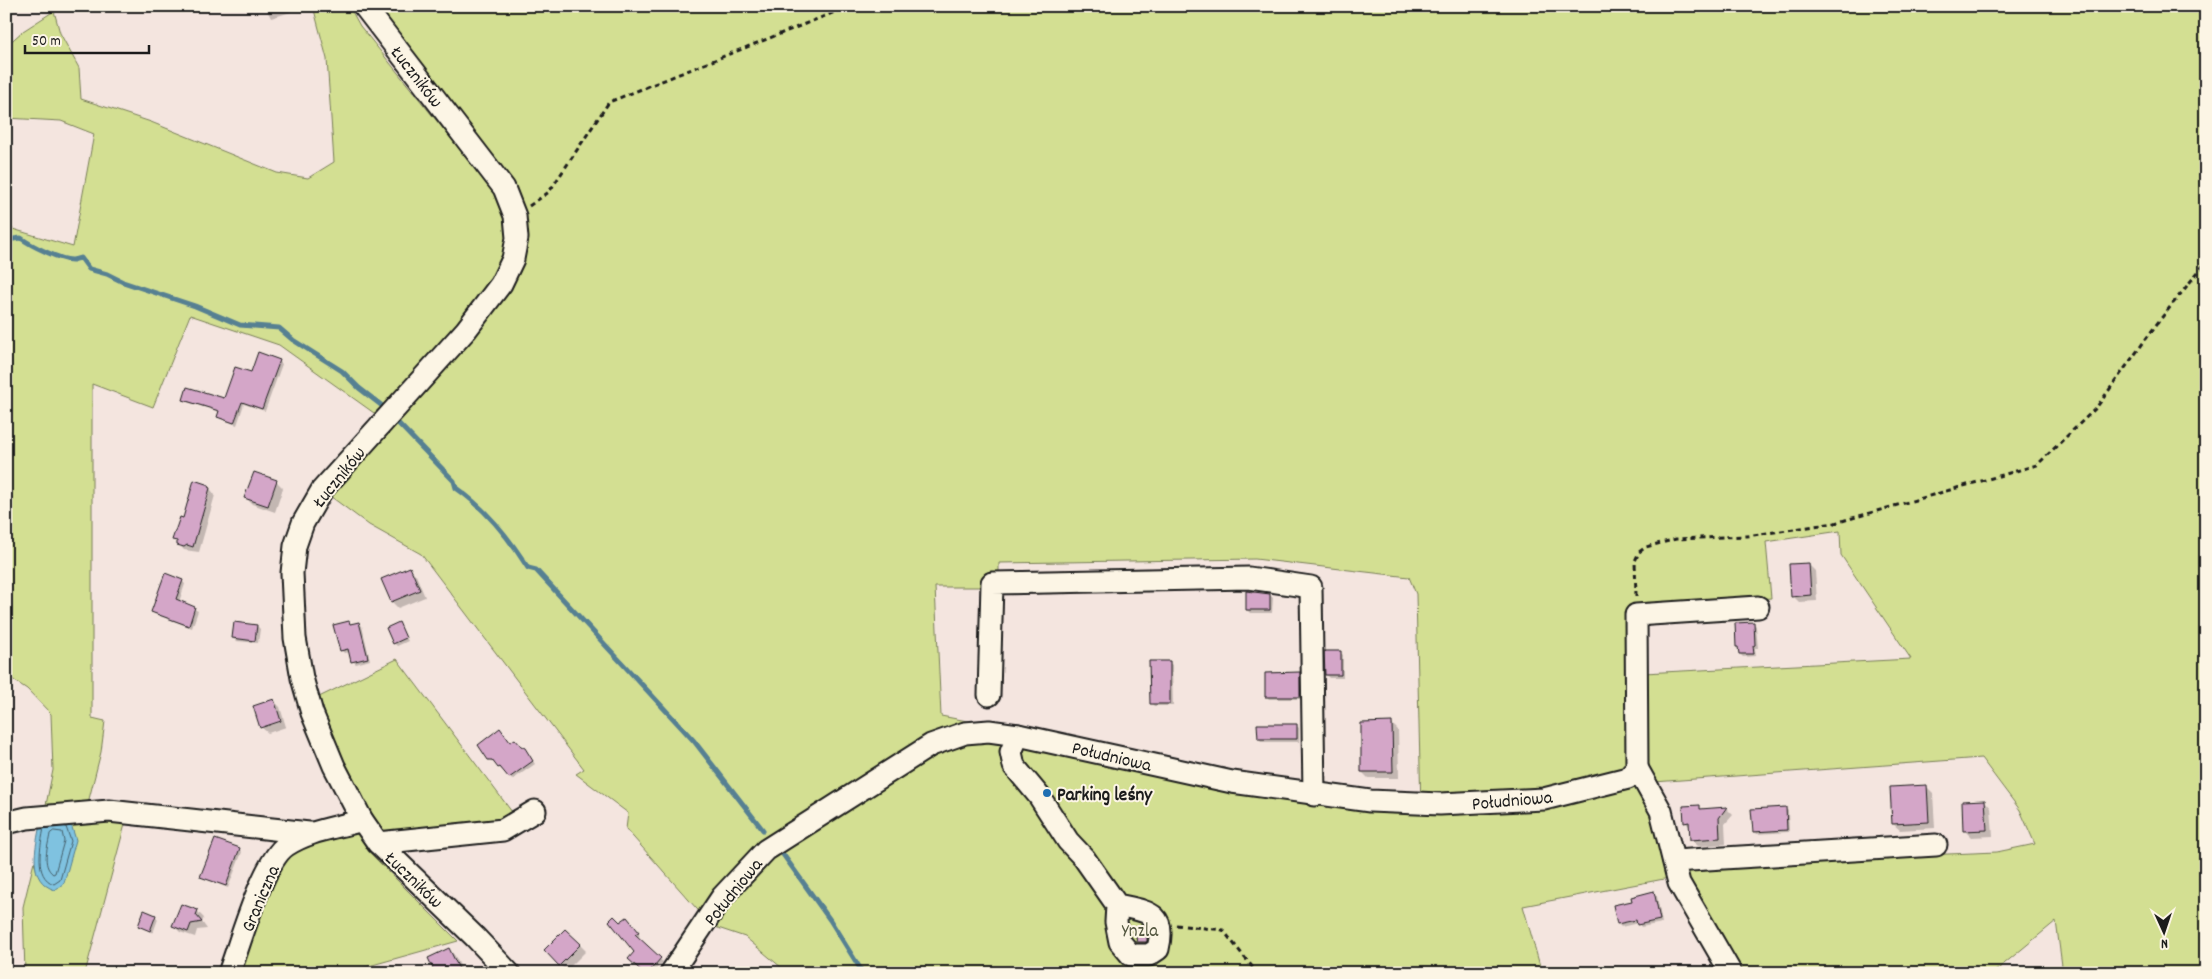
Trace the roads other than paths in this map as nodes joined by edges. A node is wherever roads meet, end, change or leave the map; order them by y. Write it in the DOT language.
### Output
graph roads {
  1 [pos="364,6"];
  2 [pos="1758,607"];
  3 [pos="989,695"];
  4 [pos="1018,735"];
  5 [pos="1637,768"];
  6 [pos="1314,795"];
  7 [pos="535,811"];
  8 [pos="362,820"];
  9 [pos="6,823"];
  10 [pos="309,833"];
  11 [pos="378,843"];
  12 [pos="1936,845"];
  13 [pos="1674,861"];
  14 [pos="1117,905"];
  15 [pos="229,973"];
  16 [pos="509,973"];
  17 [pos="671,973"];
  18 [pos="1731,973"];
  1 -- 8 [label="street, Łuczników"];
  2 -- 5 [label="street"];
  3 -- 6 [label="street"];
  4 -- 6 [label="street, Południowa"];
  4 -- 14 [label="street"];
  4 -- 17 [label="street, Południowa"];
  5 -- 6 [label="street, Południowa"];
  5 -- 13 [label="street"];
  7 -- 11 [label="street"];
  8 -- 10 [label="street, Graniczna"];
  8 -- 11 [label="street, Łuczników"];
  9 -- 10 [label="street"];
  10 -- 15 [label="street, Graniczna"];
  11 -- 16 [label="street, Łuczników"];
  12 -- 13 [label="street"];
  13 -- 18 [label="street"];
  14 -- 14 [label="street"];
}
